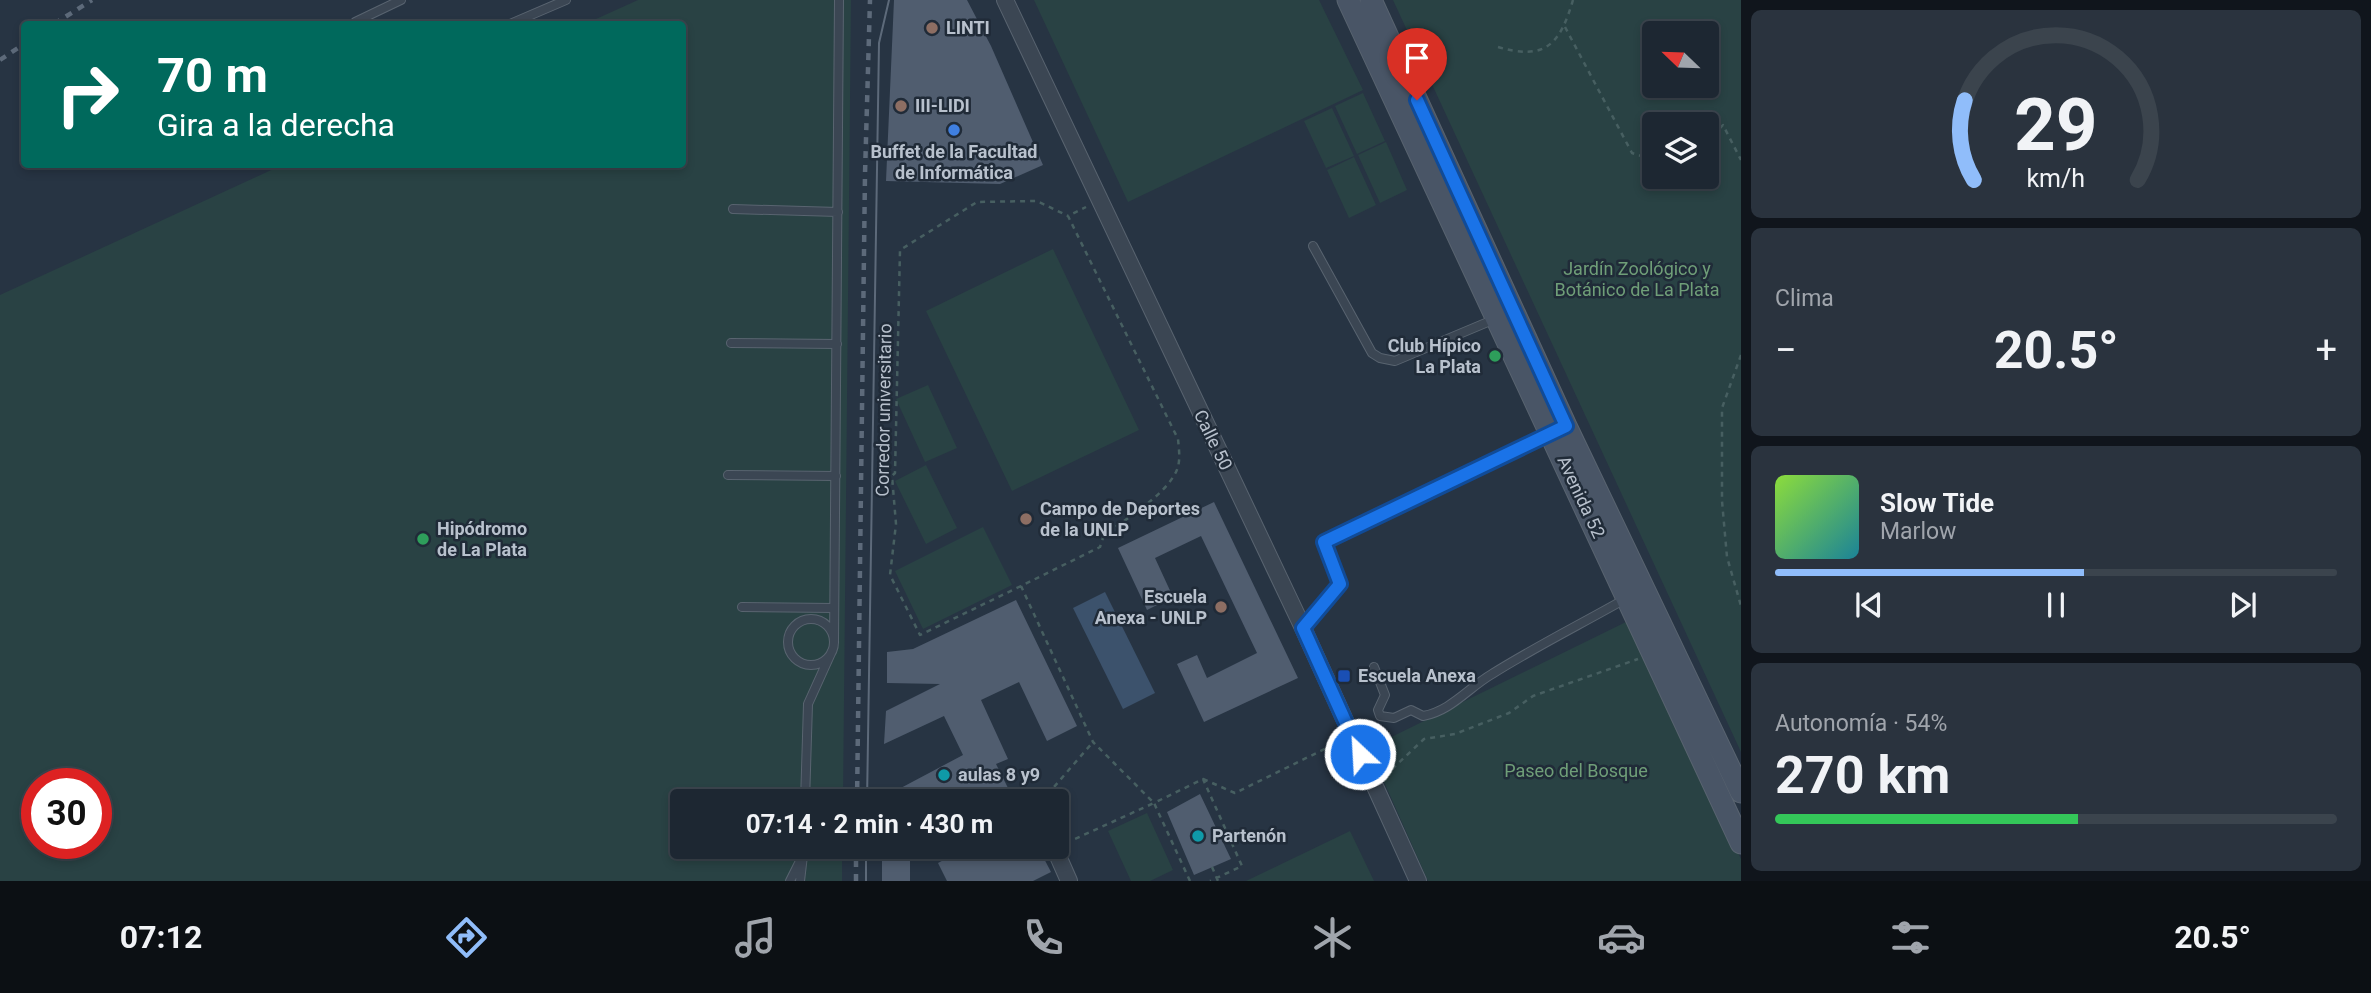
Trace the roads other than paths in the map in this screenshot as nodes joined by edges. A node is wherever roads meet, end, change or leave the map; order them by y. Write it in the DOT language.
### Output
graph roads {
  1 [pos="401,0"];
  2 [pos="566,0"];
  3 [pos="839,0"];
  4 [pos="1004,0"];
  5 [pos="1348,0"];
  6 [pos="1371,0"];
  7 [pos="357,21"];
  8 [pos="517,21"];
  9 [pos="733,209"];
  10 [pos="838,212"];
  11 [pos="1313,246"];
  12 [pos="1498,318"];
  13 [pos="731,343"];
  14 [pos="837,344"];
  15 [pos="1559,430"];
  16 [pos="728,475"];
  17 [pos="836,476"];
  18 [pos="1628,597"];
  19 [pos="742,607"];
  20 [pos="834,608"];
  21 [pos="1303,628"];
  22 [pos="833,647"];
  23 [pos="798,662"];
  24 [pos="1374,667"];
  25 [pos="819,680"];
  26 [pos="805,789"];
  27 [pos="1741,792"];
  28 [pos="1741,842"];
  29 [pos="800,859"];
  30 [pos="803,859"];
  31 [pos="1060,859"];
  32 [pos="790,881"];
  33 [pos="800,881"];
  34 [pos="1069,881"];
  35 [pos="1418,881"];
  1 -- 7 [label="lane"];
  2 -- 8 [label="lane"];
  3 -- 10 [label="lane"];
  4 -- 21 [label="street, Calle 50"];
  5 -- 12 [label="main road, Avenida 52"];
  6 -- 15 [label="main road, Avenida 52"];
  9 -- 10 [label="lane"];
  10 -- 14 [label="lane"];
  11 -- 12 [label="lane"];
  12 -- 15 [label="main road, Avenida 52"];
  13 -- 14 [label="lane"];
  14 -- 17 [label="lane"];
  15 -- 18 [label="main road, Avenida 52"];
  15 -- 21 [label="lane"];
  15 -- 27 [label="main road, Avenida 52"];
  16 -- 17 [label="lane"];
  17 -- 20 [label="lane"];
  18 -- 24 [label="lane"];
  18 -- 28 [label="main road, Avenida 52"];
  19 -- 20 [label="lane"];
  20 -- 22 [label="lane"];
  21 -- 35 [label="street, Calle 50"];
  22 -- 23 [label="lane"];
  22 -- 23 [label="lane"];
  22 -- 25 [label="lane"];
  23 -- 25 [label="lane"];
  25 -- 26 [label="lane"];
  29 -- 32 [label="lane"];
  30 -- 33 [label="lane"];
  31 -- 34 [label="street"];
}
